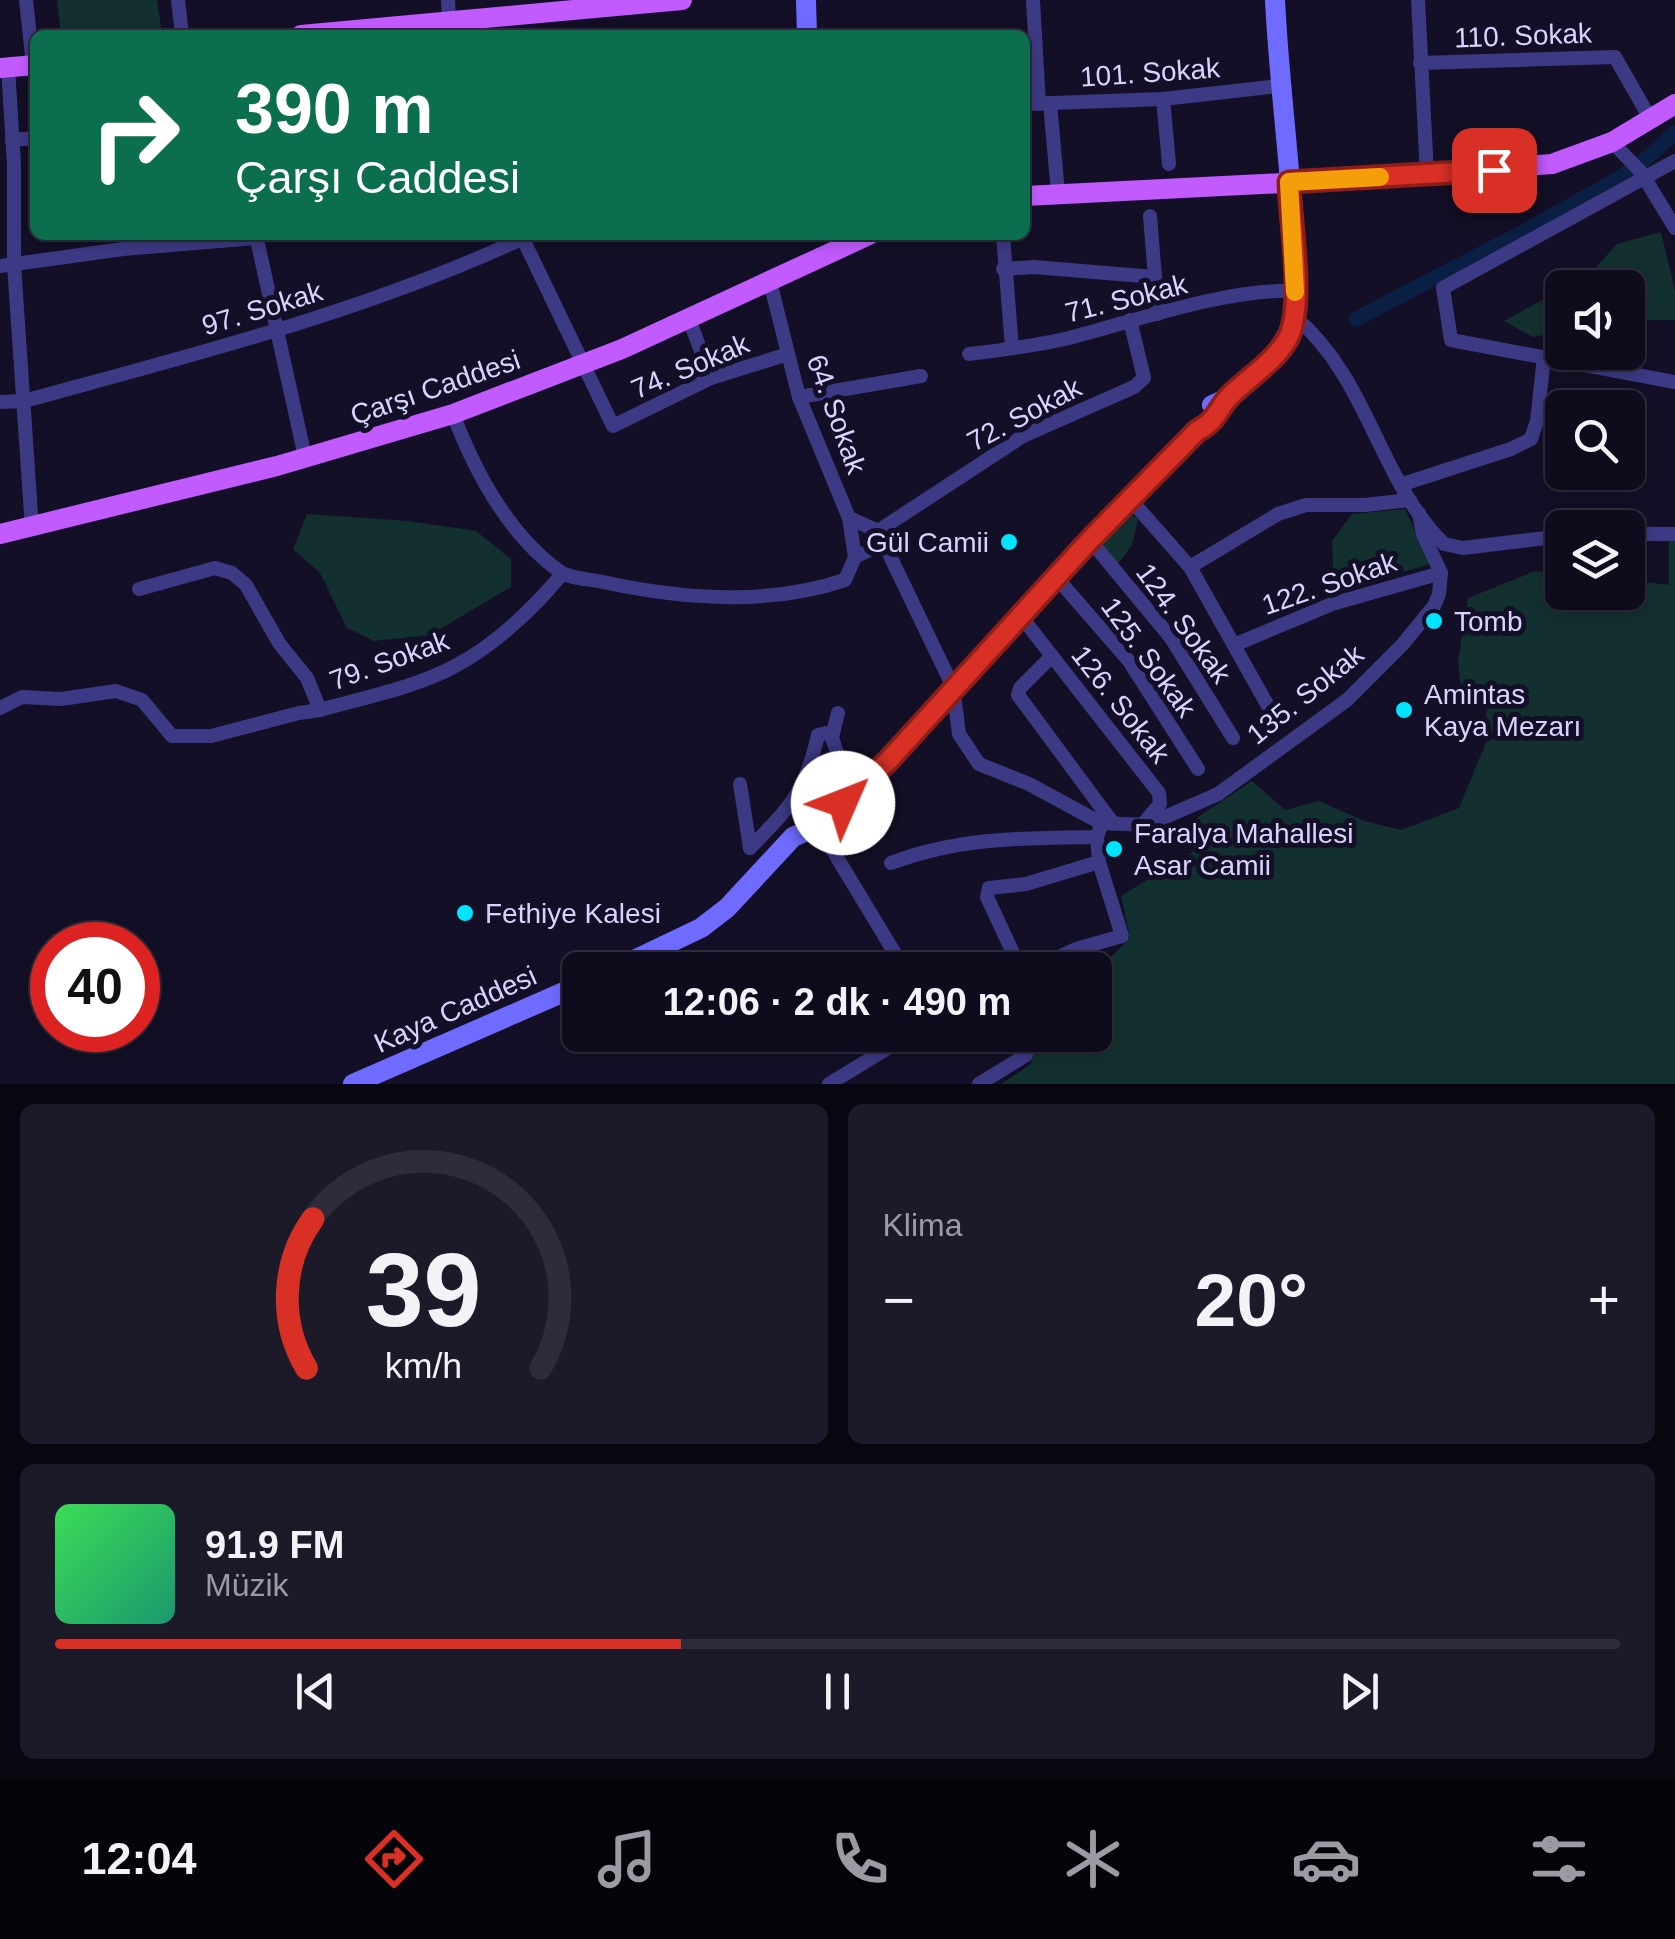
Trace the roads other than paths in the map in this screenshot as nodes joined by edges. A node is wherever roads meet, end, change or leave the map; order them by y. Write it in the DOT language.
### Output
graph roads {
  1 [pos="26,0"];
  2 [pos="178,0"];
  3 [pos="682,0"];
  4 [pos="806,0"];
  5 [pos="1032,0"];
  6 [pos="1275,0"];
  7 [pos="1418,0"];
  8 [pos="629,2"];
  9 [pos="448,10"];
  10 [pos="181,30"];
  11 [pos="330,30"];
  12 [pos="807,30"];
  13 [pos="30,32"];
  14 [pos="1420,64"];
  15 [pos="30,65"];
  16 [pos="4,68"];
  17 [pos="1279,86"];
  18 [pos="1162,98"];
  19 [pos="1038,104"];
  20 [pos="1675,104"];
  21 [pos="1651,120"];
  22 [pos="30,138"];
  23 [pos="12,140"];
  24 [pos="1612,142"];
  25 [pos="1675,161"];
  26 [pos="1170,164"];
  27 [pos="7,165"];
  28 [pos="1427,174"];
  29 [pos="1643,175"];
  30 [pos="1289,182"];
  31 [pos="1058,193"];
  32 [pos="1030,196"];
  33 [pos="1150,216"];
  34 [pos="1675,228"];
  35 [pos="165,240"];
  36 [pos="257,240"];
  37 [pos="520,240"];
  38 [pos="528,240"];
  39 [pos="1002,240"];
  40 [pos="840,241"];
  41 [pos="121,242"];
  42 [pos="7,265"];
  43 [pos="1003,269"];
  44 [pos="1154,277"];
  45 [pos="770,282"];
  46 [pos="1296,291"];
  47 [pos="1158,314"];
  48 [pos="1295,317"];
  49 [pos="689,319"];
  50 [pos="1130,320"];
  51 [pos="279,332"];
  52 [pos="1012,348"];
  53 [pos="788,354"];
  54 [pos="969,354"];
  55 [pos="1544,357"];
  56 [pos="585,364"];
  57 [pos="921,376"];
  58 [pos="711,378"];
  59 [pos="1675,382"];
  60 [pos="799,397"];
  61 [pos="24,401"];
  62 [pos="0,402"];
  63 [pos="454,414"];
  64 [pos="305,457"];
  65 [pos="1403,484"];
  66 [pos="1130,499"];
  67 [pos="1415,507"];
  68 [pos="850,518"];
  69 [pos="32,528"];
  70 [pos="0,534"];
  71 [pos="1645,534"];
  72 [pos="1675,534"];
  73 [pos="881,537"];
  74 [pos="1545,538"];
  75 [pos="1090,540"];
  76 [pos="855,557"];
  77 [pos="1190,567"];
  78 [pos="1441,573"];
  79 [pos="562,574"];
  80 [pos="1056,577"];
  81 [pos="139,590"];
  82 [pos="1020,614"];
  83 [pos="1234,644"];
  84 [pos="1052,656"];
  85 [pos="953,687"];
  86 [pos="0,708"];
  87 [pos="320,710"];
  88 [pos="838,713"];
  89 [pos="1272,714"];
  90 [pos="832,737"];
  91 [pos="1233,738"];
  92 [pos="1198,769"];
  93 [pos="740,784"];
  94 [pos="843,803"];
  95 [pos="1142,825"];
  96 [pos="818,826"];
  97 [pos="1103,827"];
  98 [pos="1100,862"];
  99 [pos="891,864"];
  100 [pos="651,952"];
  101 [pos="895,952"];
  102 [pos="1013,952"];
  103 [pos="1069,952"];
  104 [pos="562,993"];
  105 [pos="881,1052"];
  106 [pos="1026,1055"];
  107 [pos="353,1084"];
  108 [pos="830,1084"];
  109 [pos="978,1084"];
  1 -- 13 [label="street"];
  2 -- 10 [label="street"];
  3 -- 8 [label="main road"];
  4 -- 12 [label="street"];
  5 -- 19 [label="street"];
  6 -- 17 [label="street"];
  7 -- 14 [label="street"];
  8 -- 9 [label="main road"];
  9 -- 11 [label="main road"];
  14 -- 21 [label="street, 110. Sokak"];
  14 -- 28 [label="street"];
  15 -- 16 [label="main road"];
  16 -- 23 [label="street"];
  17 -- 18 [label="street, 101. Sokak"];
  17 -- 30 [label="street"];
  18 -- 19 [label="street, 101. Sokak"];
  18 -- 26 [label="street"];
  19 -- 31 [label="street"];
  20 -- 21 [label="main road"];
  21 -- 24 [label="main road"];
  22 -- 23 [label="street"];
  23 -- 27 [label="street"];
  24 -- 28 [label="main road"];
  24 -- 29 [label="street"];
  25 -- 29 [label="street"];
  27 -- 42 [label="street"];
  28 -- 30 [label="main road"];
  29 -- 34 [label="street"];
  29 -- 55 [label="street"];
  30 -- 31 [label="main road"];
  30 -- 46 [label="street"];
  31 -- 32 [label="main road"];
  33 -- 44 [label="street"];
  35 -- 41 [label="street"];
  36 -- 51 [label="street"];
  37 -- 51 [label="street, 97. Sokak"];
  38 -- 56 [label="street"];
  39 -- 43 [label="street"];
  40 -- 45 [label="main road, Çarşı Caddesi"];
  41 -- 42 [label="street"];
  42 -- 61 [label="street"];
  43 -- 44 [label="street"];
  43 -- 52 [label="street"];
  44 -- 47 [label="street"];
  45 -- 49 [label="main road, Çarşı Caddesi"];
  45 -- 53 [label="street, 64. Sokak"];
  46 -- 47 [label="street, 71. Sokak"];
  46 -- 48 [label="street"];
  47 -- 50 [label="street, 71. Sokak"];
  48 -- 65 [label="street"];
  48 -- 66 [label="street"];
  49 -- 56 [label="main road, Çarşı Caddesi"];
  49 -- 58 [label="street"];
  50 -- 52 [label="street, 71. Sokak"];
  50 -- 73 [label="street, 72. Sokak"];
  51 -- 61 [label="street, 97. Sokak"];
  51 -- 64 [label="street"];
  52 -- 54 [label="street, 71. Sokak"];
  53 -- 58 [label="street, 74. Sokak"];
  53 -- 60 [label="street, 64. Sokak"];
  55 -- 59 [label="street"];
  55 -- 65 [label="street"];
  56 -- 58 [label="street, 74. Sokak"];
  56 -- 63 [label="main road, Çarşı Caddesi"];
  57 -- 60 [label="street"];
  60 -- 68 [label="street, 64. Sokak"];
  61 -- 62 [label="street, 97. Sokak"];
  61 -- 69 [label="street"];
  63 -- 64 [label="main road, Çarşı Caddesi"];
  63 -- 79 [label="street"];
  64 -- 69 [label="main road, Çarşı Caddesi"];
  65 -- 67 [label="street"];
  66 -- 75 [label="street"];
  66 -- 77 [label="street"];
  67 -- 74 [label="street"];
  67 -- 77 [label="street"];
  67 -- 78 [label="street"];
  68 -- 73 [label="street, 64. Sokak"];
  68 -- 76 [label="street"];
  69 -- 70 [label="main road, Çarşı Caddesi"];
  71 -- 72 [label="street"];
  73 -- 76 [label="street, 72. Sokak"];
  73 -- 85 [label="street"];
  75 -- 80 [label="street"];
  75 -- 91 [label="street, 124. Sokak"];
  76 -- 79 [label="street, 72. Sokak"];
  77 -- 83 [label="street"];
  78 -- 83 [label="street, 122. Sokak"];
  78 -- 95 [label="street, 135. Sokak"];
  79 -- 87 [label="street, 79. Sokak"];
  80 -- 82 [label="street"];
  80 -- 92 [label="street, 125. Sokak"];
  81 -- 87 [label="street, 79. Sokak"];
  82 -- 84 [label="street, 126. Sokak"];
  82 -- 85 [label="street"];
  83 -- 89 [label="street"];
  84 -- 95 [label="street, 126. Sokak"];
  84 -- 97 [label="street"];
  85 -- 94 [label="street"];
  85 -- 97 [label="street"];
  86 -- 87 [label="street, 79. Sokak"];
  88 -- 90 [label="street"];
  90 -- 93 [label="street"];
  90 -- 94 [label="street"];
  94 -- 96 [label="street"];
  95 -- 97 [label="street, 135. Sokak"];
  96 -- 100 [label="street"];
  96 -- 101 [label="street"];
  97 -- 98 [label="street"];
  97 -- 99 [label="street, 135. Sokak"];
  98 -- 102 [label="street"];
  98 -- 103 [label="street"];
  104 -- 107 [label="street, Kaya Caddesi"];
  105 -- 108 [label="street"];
  106 -- 109 [label="street"];
}
